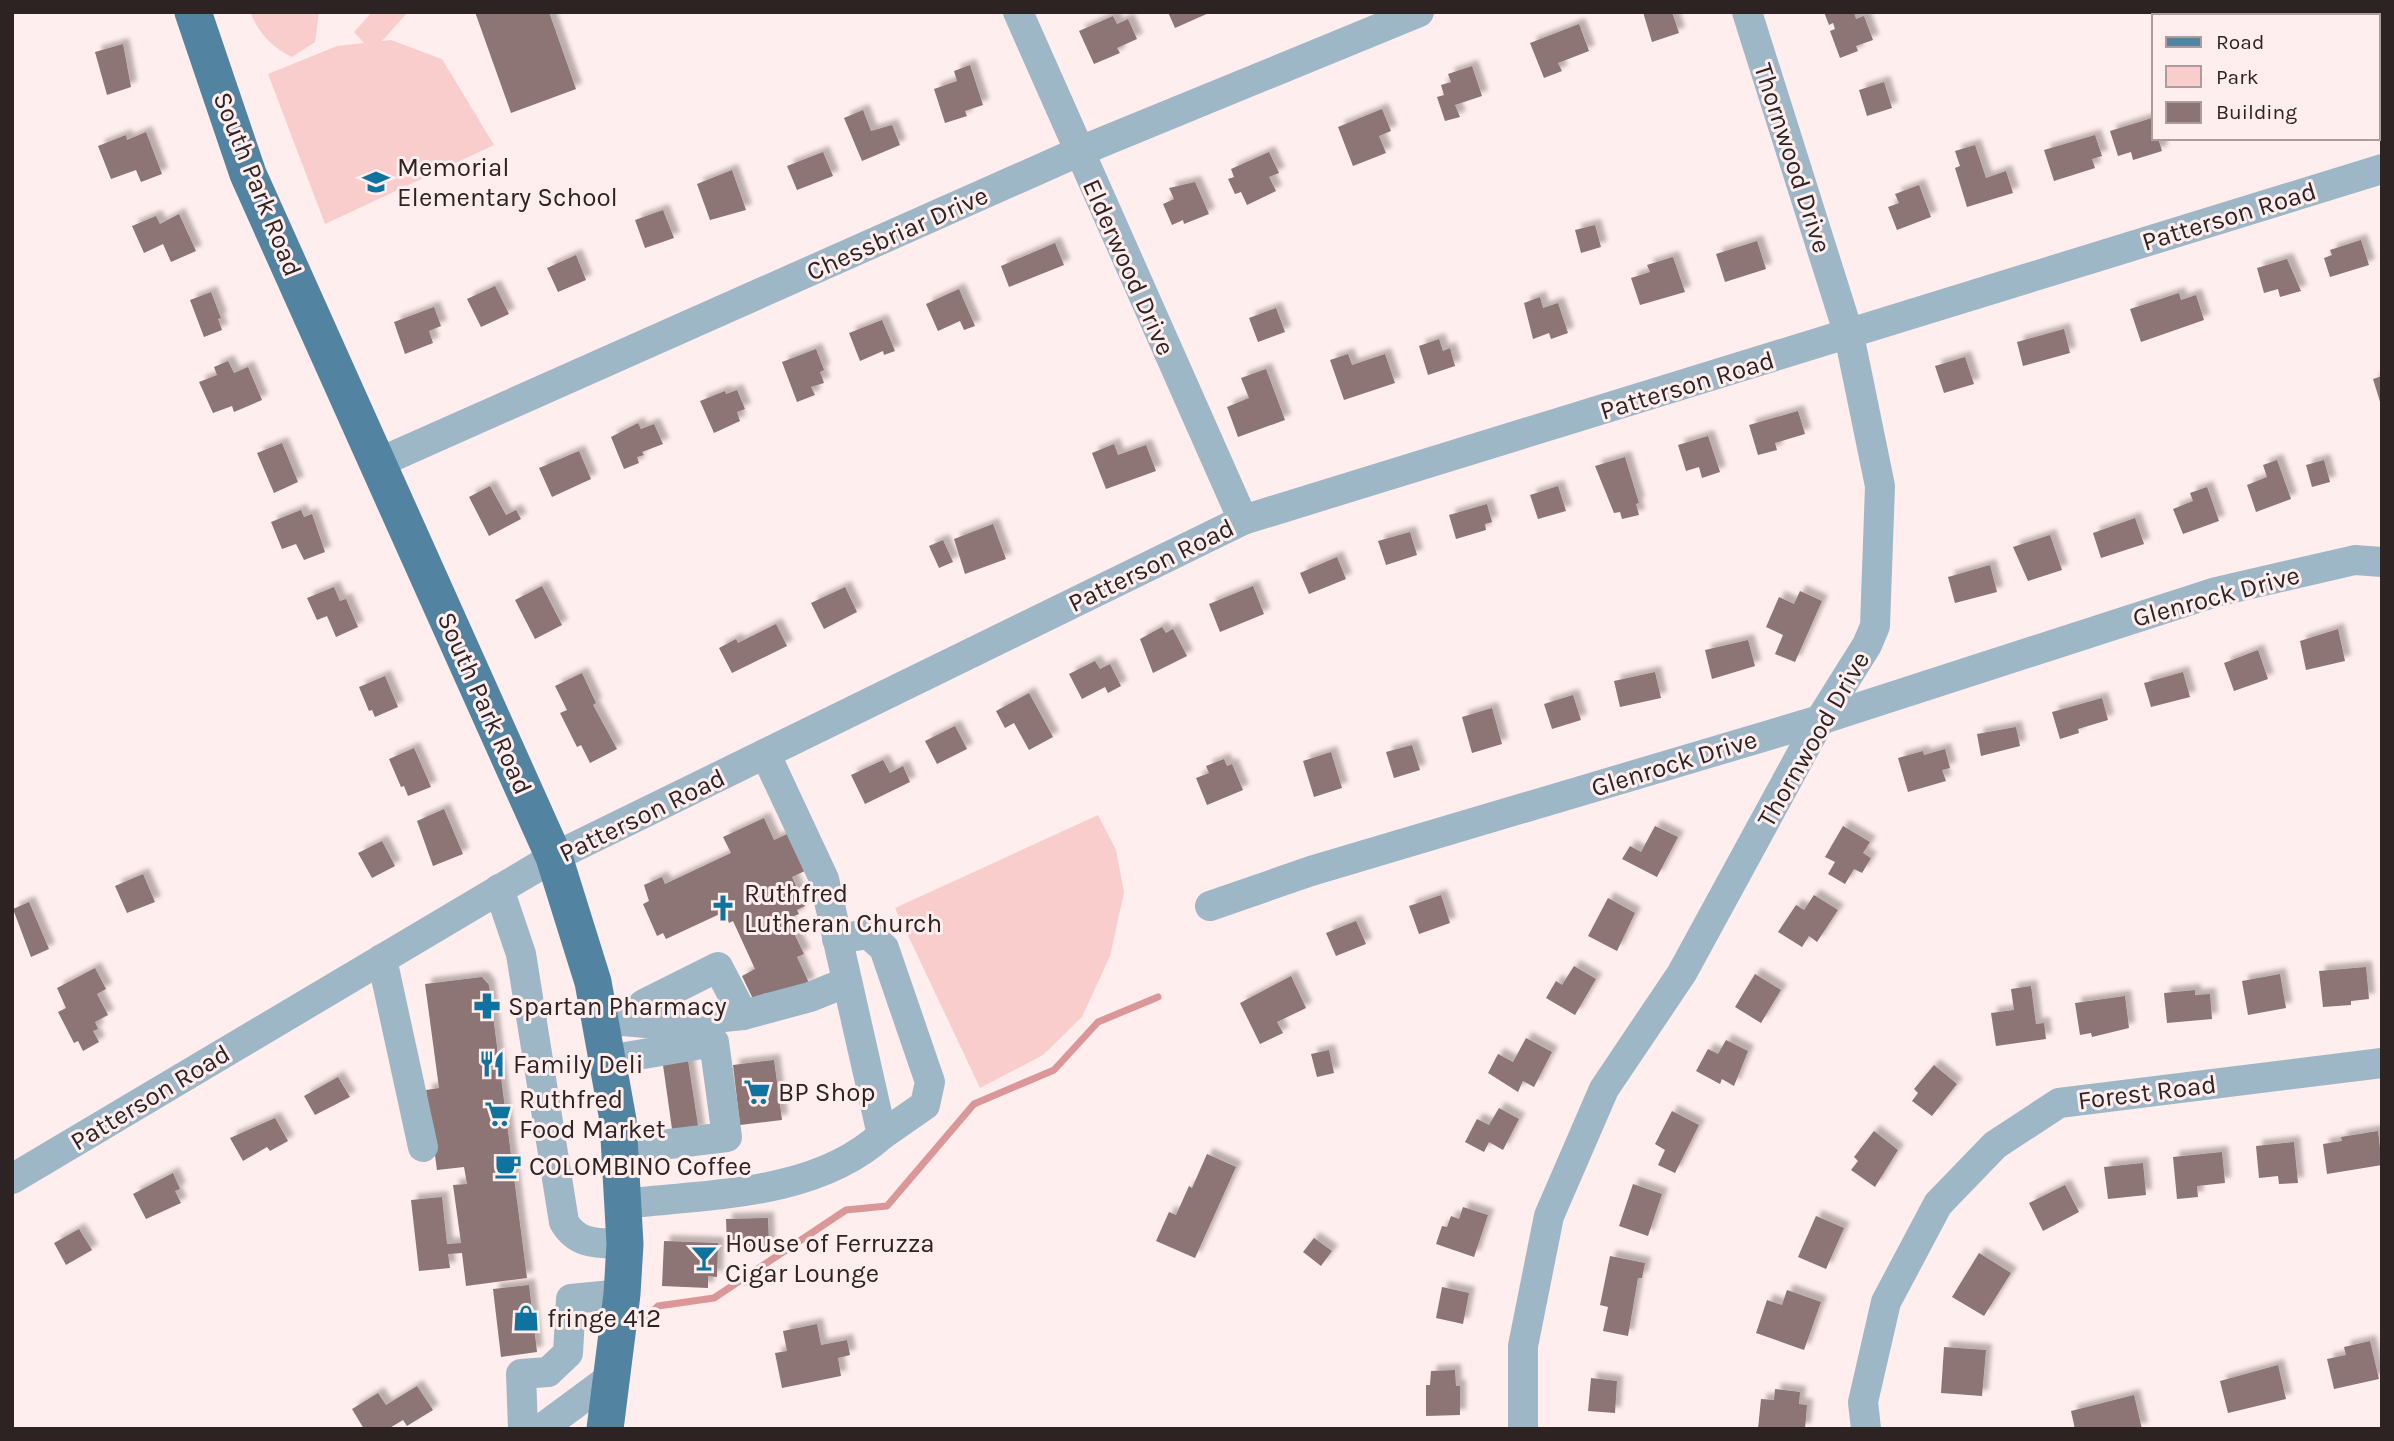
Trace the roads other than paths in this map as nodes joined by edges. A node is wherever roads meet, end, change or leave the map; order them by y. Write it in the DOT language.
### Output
graph roads {
  1 [pos="193,12"];
  2 [pos="1018,12"];
  3 [pos="1419,12"];
  4 [pos="1747,12"];
  5 [pos="1078,152"];
  6 [pos="2382,169"];
  7 [pos="1849,335"];
  8 [pos="379,463"];
  9 [pos="1243,520"];
  10 [pos="2382,562"];
  11 [pos="1819,720"];
  12 [pos="766,755"];
  13 [pos="554,857"];
  14 [pos="499,889"];
  15 [pos="1210,906"];
  16 [pos="837,939"];
  17 [pos="382,959"];
  18 [pos="847,982"];
  19 [pos="743,1015"];
  20 [pos="612,1022"];
  21 [pos="608,1060"];
  22 [pos="2382,1063"];
  23 [pos="882,1135"];
  24 [pos="424,1147"];
  25 [pos="620,1150"];
  26 [pos="16,1167"];
  27 [pos="623,1204"];
  28 [pos="625,1244"];
  29 [pos="622,1294"];
  30 [pos="610,1378"];
  31 [pos="523,1429"];
  32 [pos="541,1429"];
  33 [pos="605,1429"];
  34 [pos="1523,1429"];
  35 [pos="1866,1429"];
  1 -- 8 [label="main road, South Park Road"];
  2 -- 5 [label="street, Elderwood Drive"];
  3 -- 5 [label="street, Chessbriar Drive"];
  4 -- 7 [label="street, Thornwood Drive"];
  5 -- 8 [label="street, Chessbriar Drive"];
  5 -- 9 [label="street, Elderwood Drive"];
  6 -- 7 [label="street, Patterson Road"];
  7 -- 9 [label="street, Patterson Road"];
  7 -- 11 [label="street, Thornwood Drive"];
  8 -- 13 [label="main road, South Park Road"];
  9 -- 12 [label="street, Patterson Road"];
  10 -- 11 [label="street, Glenrock Drive"];
  11 -- 15 [label="street, Glenrock Drive"];
  11 -- 34 [label="street, Thornwood Drive"];
  12 -- 13 [label="street, Patterson Road"];
  12 -- 16 [label="street"];
  13 -- 14 [label="street, Patterson Road"];
  13 -- 20 [label="main road, South Park Road"];
  14 -- 17 [label="street, Patterson Road"];
  14 -- 28 [label="street"];
  16 -- 18 [label="street"];
  16 -- 23 [label="street"];
  17 -- 24 [label="street"];
  17 -- 26 [label="street, Patterson Road"];
  18 -- 19 [label="street"];
  18 -- 23 [label="street"];
  19 -- 20 [label="street"];
  19 -- 20 [label="street"];
  20 -- 21 [label="main road, South Park Road"];
  21 -- 25 [label="main road, South Park Road"];
  21 -- 25 [label="street"];
  22 -- 35 [label="street, Forest Road"];
  23 -- 27 [label="street"];
  25 -- 27 [label="main road, South Park Road"];
  27 -- 28 [label="main road, South Park Road"];
  28 -- 29 [label="main road, South Park Road"];
  29 -- 30 [label="main road, South Park Road"];
  29 -- 31 [label="street"];
  30 -- 32 [label="street"];
  30 -- 33 [label="main road, South Park Road"];
}
